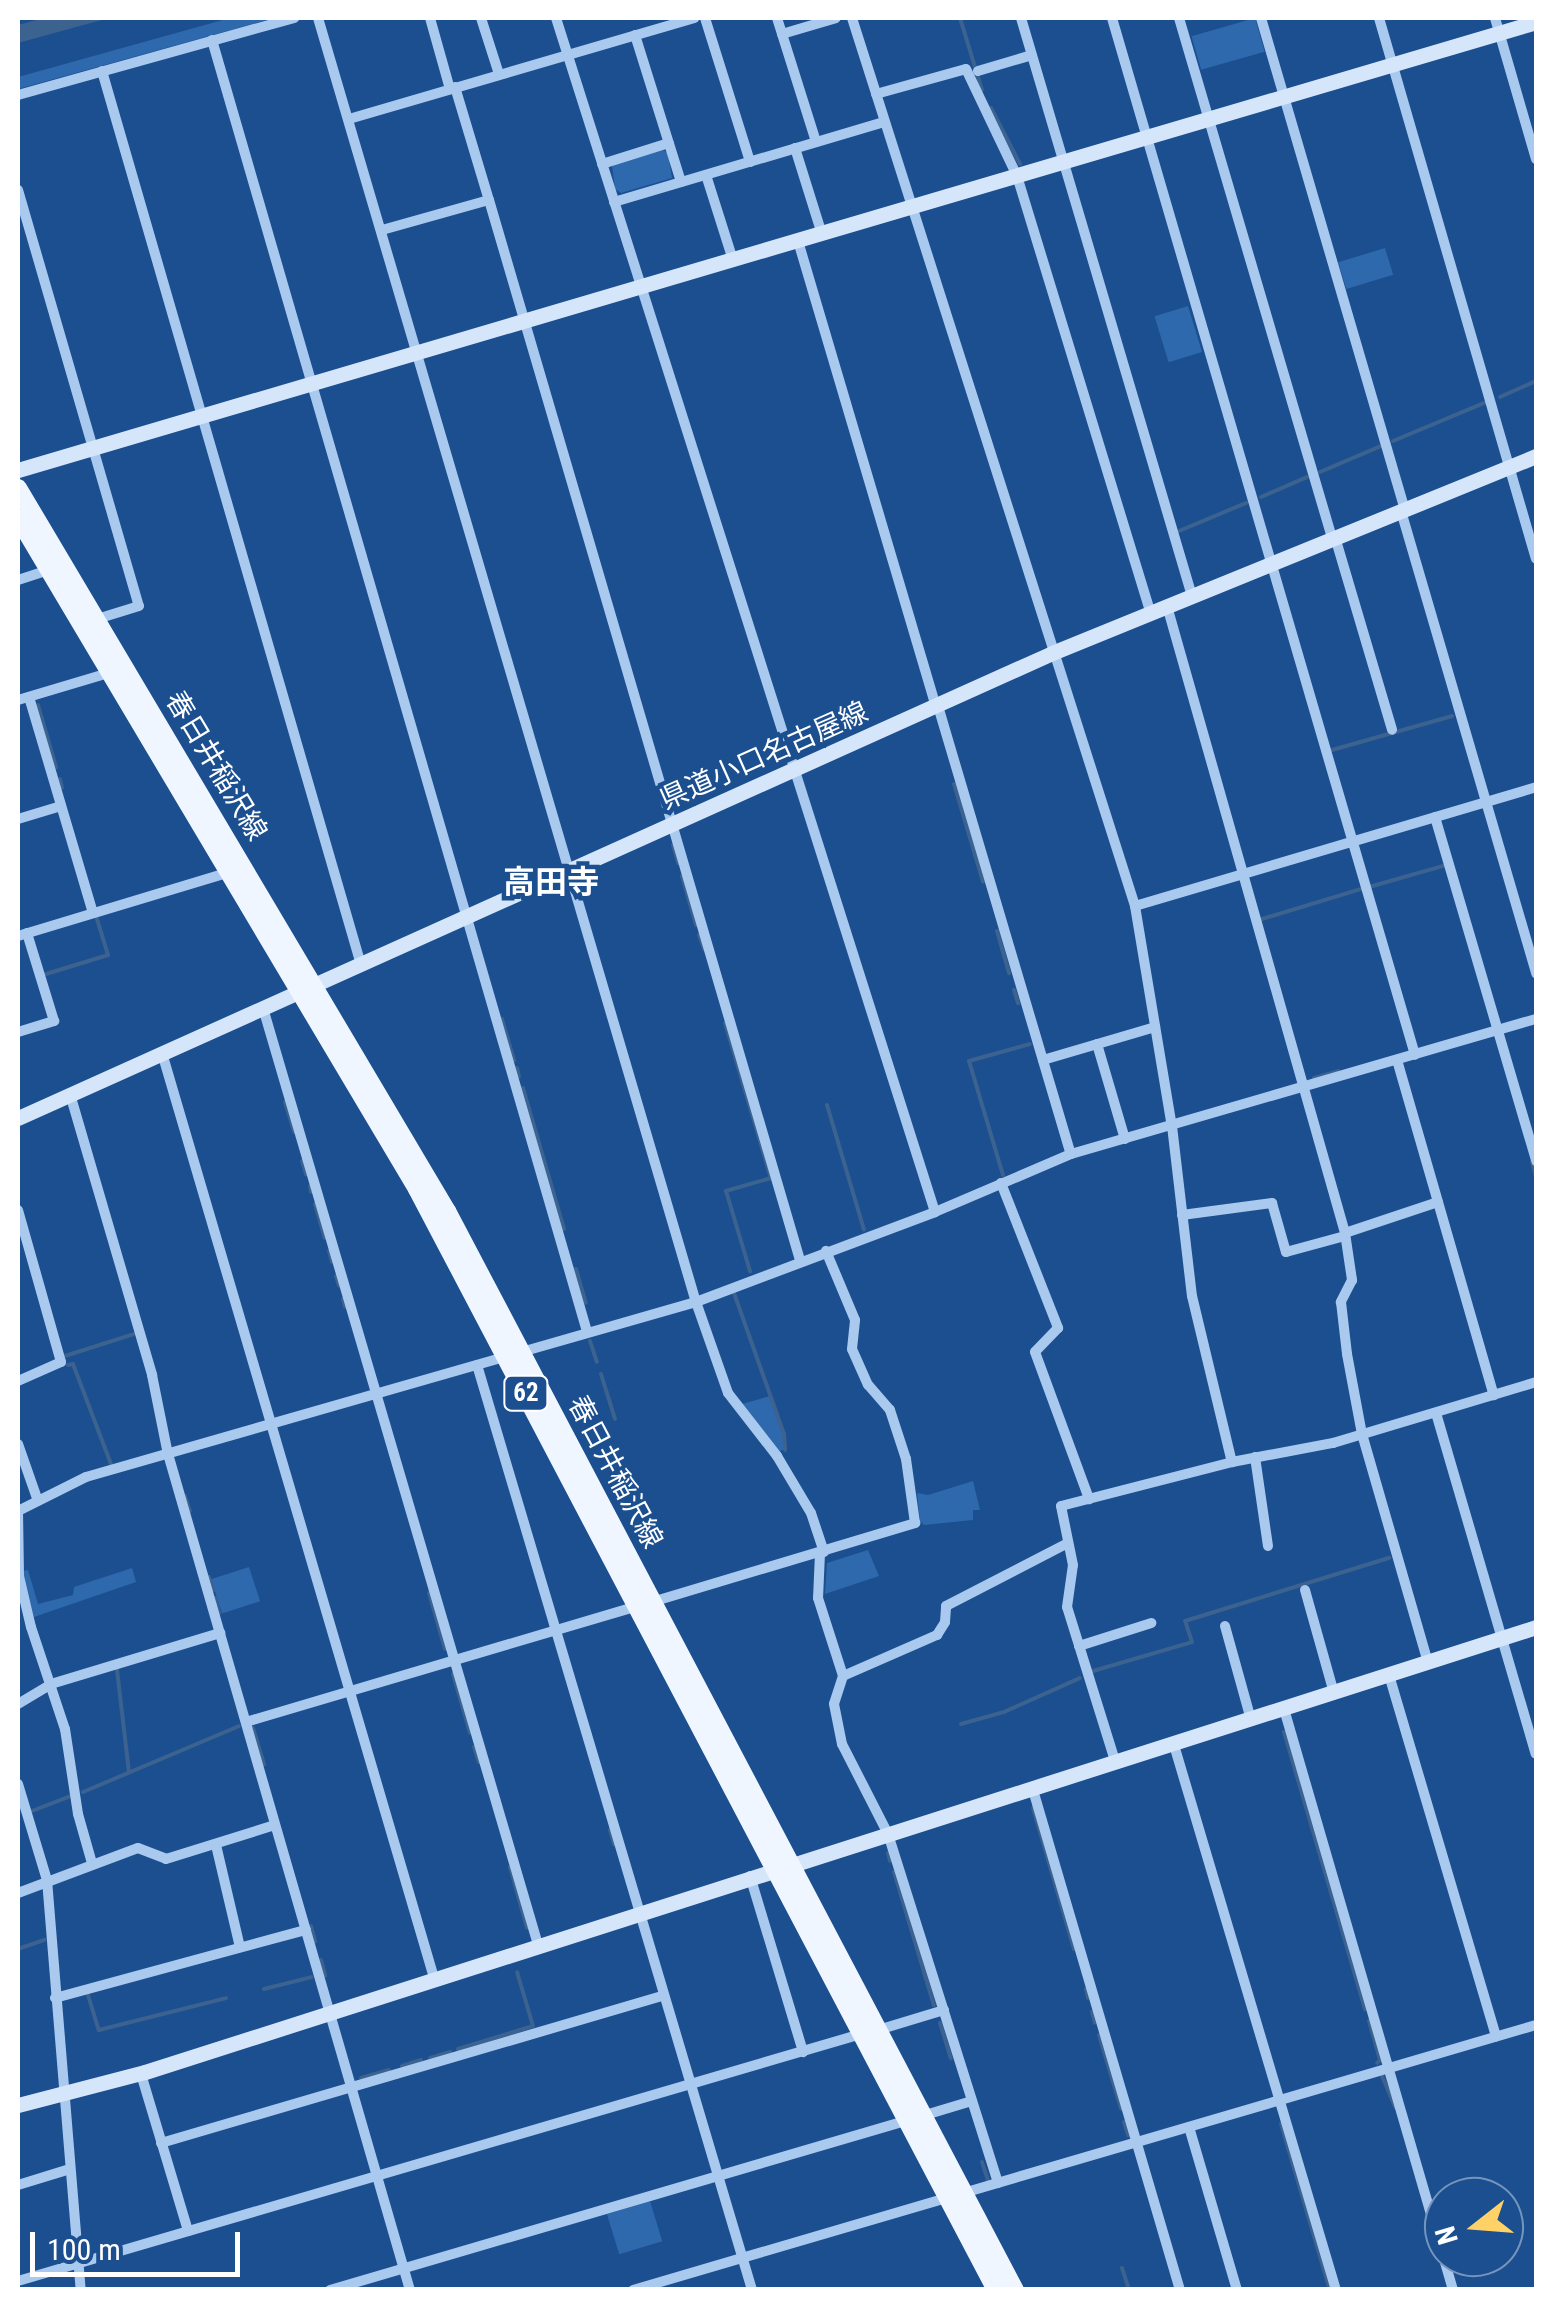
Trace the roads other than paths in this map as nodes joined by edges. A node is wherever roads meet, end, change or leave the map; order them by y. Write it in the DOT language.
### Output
graph roads {
  1 [pos="294,18"];
  2 [pos="318,18"];
  3 [pos="430,18"];
  4 [pos="481,18"];
  5 [pos="556,18"];
  6 [pos="693,18"];
  7 [pos="705,18"];
  8 [pos="777,18"];
  9 [pos="836,18"];
  10 [pos="852,18"];
  11 [pos="1021,18"];
  12 [pos="1112,18"];
  13 [pos="1179,18"];
  14 [pos="1261,18"];
  15 [pos="1379,18"];
  16 [pos="1536,22"];
  17 [pos="1497,26"];
  18 [pos="782,34"];
  19 [pos="636,35"];
  20 [pos="212,40"];
  21 [pos="568,55"];
  22 [pos="1032,55"];
  23 [pos="1393,65"];
  24 [pos="102,71"];
  25 [pos="978,71"];
  26 [pos="499,74"];
  27 [pos="452,88"];
  28 [pos="876,94"];
  29 [pos="18,96"];
  30 [pos="1284,96"];
  31 [pos="349,119"];
  32 [pos="1208,119"];
  33 [pos="884,122"];
  34 [pos="1147,137"];
  35 [pos="816,142"];
  36 [pos="669,143"];
  37 [pos="795,148"];
  38 [pos="1536,159"];
  39 [pos="750,162"];
  40 [pos="1064,162"];
  41 [pos="602,164"];
  42 [pos="706,175"];
  43 [pos="1017,176"];
  44 [pos="681,182"];
  45 [pos="18,190"];
  46 [pos="490,200"];
  47 [pos="614,202"];
  48 [pos="912,208"];
  49 [pos="382,230"];
  50 [pos="822,234"];
  51 [pos="798,241"];
  52 [pos="733,260"];
  53 [pos="640,287"];
  54 [pos="527,320"];
  55 [pos="418,352"];
  56 [pos="312,384"];
  57 [pos="202,417"];
  58 [pos="92,449"];
  59 [pos="1536,456"];
  60 [pos="1509,466"];
  61 [pos="18,470"];
  62 [pos="18,488"];
  63 [pos="1403,510"];
  64 [pos="18,518"];
  65 [pos="1333,538"];
  66 [pos="1536,559"];
  67 [pos="1271,563"];
  68 [pos="49,570"];
  69 [pos="18,580"];
  70 [pos="1192,596"];
  71 [pos="1166,606"];
  72 [pos="1150,612"];
  73 [pos="97,620"];
  74 [pos="1052,653"];
  75 [pos="112,672"];
  76 [pos="23,698"];
  77 [pos="937,706"];
  78 [pos="1392,730"];
  79 [pos="794,770"];
  80 [pos="1536,787"];
  81 [pos="1486,802"];
  82 [pos="62,806"];
  83 [pos="1434,817"];
  84 [pos="18,819"];
  85 [pos="672,824"];
  86 [pos="1352,841"];
  87 [pos="230,872"];
  88 [pos="568,872"];
  89 [pos="1244,874"];
  90 [pos="1134,906"];
  91 [pos="93,913"];
  92 [pos="465,918"];
  93 [pos="22,934"];
  94 [pos="1531,934"];
  95 [pos="360,965"];
  96 [pos="1536,974"];
  97 [pos="308,987"];
  98 [pos="262,1008"];
  99 [pos="1536,1018"];
  100 [pos="1156,1026"];
  101 [pos="1498,1030"];
  102 [pos="18,1032"];
  103 [pos="1097,1044"];
  104 [pos="162,1053"];
  105 [pos="1415,1055"];
  106 [pos="1043,1060"];
  107 [pos="1397,1060"];
  108 [pos="1306,1088"];
  109 [pos="70,1094"];
  110 [pos="18,1118"];
  111 [pos="1172,1126"];
  112 [pos="1125,1139"];
  113 [pos="1071,1154"];
  114 [pos="1536,1162"];
  115 [pos="1001,1182"];
  116 [pos="1438,1202"];
  117 [pos="18,1210"];
  118 [pos="935,1212"];
  119 [pos="1182,1214"];
  120 [pos="1345,1234"];
  121 [pos="826,1250"];
  122 [pos="800,1260"];
  123 [pos="696,1302"];
  124 [pos="588,1332"];
  125 [pos="513,1352"];
  126 [pos="478,1365"];
  127 [pos="18,1380"];
  128 [pos="1536,1382"];
  129 [pos="376,1394"];
  130 [pos="1494,1395"];
  131 [pos="1436,1413"];
  132 [pos="271,1424"];
  133 [pos="1362,1434"];
  134 [pos="18,1444"];
  135 [pos="168,1454"];
  136 [pos="1256,1457"];
  137 [pos="1232,1462"];
  138 [pos="1090,1500"];
  139 [pos="38,1501"];
  140 [pos="18,1511"];
  141 [pos="1068,1544"];
  142 [pos="1268,1546"];
  143 [pos="822,1552"];
  144 [pos="1304,1590"];
  145 [pos="645,1604"];
  146 [pos="1151,1623"];
  147 [pos="1225,1626"];
  148 [pos="1536,1627"];
  149 [pos="555,1630"];
  150 [pos="220,1633"];
  151 [pos="1502,1638"];
  152 [pos="1078,1646"];
  153 [pos="454,1660"];
  154 [pos="1428,1662"];
  155 [pos="1388,1675"];
  156 [pos="843,1676"];
  157 [pos="51,1684"];
  158 [pos="350,1692"];
  159 [pos="1334,1693"];
  160 [pos="18,1704"];
  161 [pos="1284,1710"];
  162 [pos="1252,1720"];
  163 [pos="246,1722"];
  164 [pos="1174,1746"];
  165 [pos="1536,1754"];
  166 [pos="1116,1764"];
  167 [pos="18,1784"];
  168 [pos="1033,1790"];
  169 [pos="276,1826"];
  170 [pos="888,1834"];
  171 [pos="216,1844"];
  172 [pos="92,1862"];
  173 [pos="781,1866"];
  174 [pos="750,1876"];
  175 [pos="48,1880"];
  176 [pos="18,1893"];
  177 [pos="638,1913"];
  178 [pos="306,1930"];
  179 [pos="538,1945"];
  180 [pos="240,1948"];
  181 [pos="434,1978"];
  182 [pos="662,1996"];
  183 [pos="55,1998"];
  184 [pos="944,2010"];
  185 [pos="330,2012"];
  186 [pos="1536,2026"];
  187 [pos="869,2032"];
  188 [pos="1496,2038"];
  189 [pos="803,2052"];
  190 [pos="1390,2068"];
  191 [pos="141,2074"];
  192 [pos="690,2084"];
  193 [pos="351,2087"];
  194 [pos="63,2095"];
  195 [pos="1280,2100"];
  196 [pos="972,2101"];
  197 [pos="18,2104"];
  198 [pos="913,2119"];
  199 [pos="1190,2127"];
  200 [pos="162,2143"];
  201 [pos="1136,2143"];
  202 [pos="70,2169"];
  203 [pos="377,2176"];
  204 [pos="716,2177"];
  205 [pos="998,2183"];
  206 [pos="18,2185"];
  207 [pos="954,2195"];
  208 [pos="188,2231"];
  209 [pos="740,2259"];
  210 [pos="79,2262"];
  211 [pos="404,2268"];
  212 [pos="18,2281"];
  213 [pos="1179,2288"];
  214 [pos="993,2289"];
  215 [pos="82,2290"];
  216 [pos="330,2290"];
  217 [pos="410,2290"];
  218 [pos="634,2290"];
  219 [pos="752,2290"];
  220 [pos="1015,2290"];
  221 [pos="1166,2290"];
  222 [pos="1237,2290"];
  223 [pos="1336,2290"];
  224 [pos="1452,2290"];
  1 -- 20 [label="street"];
  2 -- 31 [label="street"];
  3 -- 27 [label="street"];
  4 -- 26 [label="street"];
  5 -- 21 [label="street"];
  6 -- 19 [label="street"];
  7 -- 39 [label="street"];
  8 -- 18 [label="street"];
  9 -- 18 [label="street"];
  10 -- 28 [label="street"];
  11 -- 22 [label="street"];
  12 -- 34 [label="street"];
  13 -- 32 [label="street"];
  14 -- 30 [label="street"];
  15 -- 23 [label="street"];
  16 -- 17 [label="street"];
  17 -- 23 [label="street"];
  17 -- 38 [label="street"];
  18 -- 35 [label="street"];
  19 -- 21 [label="street"];
  19 -- 36 [label="street"];
  20 -- 24 [label="street"];
  20 -- 56 [label="street"];
  21 -- 26 [label="street"];
  21 -- 41 [label="street"];
  22 -- 25 [label="street"];
  22 -- 40 [label="street"];
  23 -- 30 [label="street"];
  23 -- 60 [label="street"];
  24 -- 29 [label="street"];
  24 -- 57 [label="street"];
  26 -- 27 [label="street"];
  27 -- 31 [label="street"];
  27 -- 46 [label="street"];
  28 -- 33 [label="street"];
  28 -- 43 [label="street"];
  30 -- 32 [label="street"];
  30 -- 63 [label="street"];
  31 -- 49 [label="street"];
  32 -- 34 [label="street"];
  32 -- 65 [label="street"];
  33 -- 35 [label="street"];
  33 -- 48 [label="street"];
  34 -- 40 [label="street"];
  34 -- 67 [label="street"];
  35 -- 37 [label="street"];
  36 -- 41 [label="street"];
  36 -- 44 [label="street"];
  37 -- 39 [label="street"];
  37 -- 50 [label="street"];
  39 -- 42 [label="street"];
  40 -- 43 [label="street"];
  40 -- 70 [label="street"];
  41 -- 47 [label="street"];
  42 -- 44 [label="street"];
  42 -- 52 [label="street"];
  43 -- 48 [label="street"];
  43 -- 72 [label="street"];
  44 -- 47 [label="street"];
  45 -- 58 [label="street"];
  46 -- 49 [label="street"];
  46 -- 54 [label="street"];
  47 -- 53 [label="street"];
  48 -- 50 [label="street"];
  48 -- 74 [label="street"];
  49 -- 55 [label="street"];
  50 -- 51 [label="street"];
  51 -- 52 [label="street"];
  51 -- 77 [label="street"];
  52 -- 53 [label="street"];
  53 -- 54 [label="street"];
  53 -- 79 [label="street"];
  54 -- 55 [label="street"];
  54 -- 85 [label="street"];
  55 -- 56 [label="street"];
  55 -- 88 [label="street"];
  56 -- 57 [label="street"];
  56 -- 92 [label="street"];
  57 -- 58 [label="street"];
  57 -- 95 [label="street"];
  58 -- 61 [label="street"];
  58 -- 73 [label="street"];
  59 -- 60 [label="street, 県道小口名古屋線"];
  60 -- 63 [label="street, 県道小口名古屋線"];
  60 -- 66 [label="street"];
  62 -- 73 [label="main road, 春日井稲沢線 / 62"];
  63 -- 65 [label="street, 県道小口名古屋線"];
  63 -- 81 [label="street"];
  64 -- 68 [label="main road, 春日井稲沢線 / 62"];
  65 -- 67 [label="street, 県道小口名古屋線"];
  65 -- 78 [label="street"];
  67 -- 70 [label="street, 県道小口名古屋線"];
  67 -- 86 [label="street"];
  68 -- 69 [label="street"];
  68 -- 75 [label="main road, 春日井稲沢線 / 62"];
  70 -- 71 [label="street, 県道小口名古屋線"];
  71 -- 72 [label="street, 県道小口名古屋線"];
  71 -- 89 [label="street"];
  72 -- 74 [label="street, 県道小口名古屋線"];
  73 -- 97 [label="main road, 春日井稲沢線 / 62"];
  74 -- 77 [label="street, 県道小口名古屋線"];
  74 -- 90 [label="street"];
  75 -- 76 [label="street"];
  75 -- 87 [label="main road, 春日井稲沢線 / 62"];
  76 -- 82 [label="street"];
  77 -- 79 [label="street, 県道小口名古屋線"];
  77 -- 106 [label="street"];
  79 -- 85 [label="street, 県道小口名古屋線"];
  79 -- 118 [label="street"];
  80 -- 81 [label="street"];
  81 -- 83 [label="street"];
  81 -- 94 [label="street"];
  82 -- 84 [label="street"];
  82 -- 91 [label="street"];
  83 -- 86 [label="street"];
  83 -- 101 [label="street"];
  85 -- 88 [label="street, 県道小口名古屋線"];
  85 -- 122 [label="street"];
  86 -- 89 [label="street"];
  86 -- 105 [label="street"];
  87 -- 91 [label="street"];
  87 -- 97 [label="main road, 春日井稲沢線 / 62"];
  88 -- 92 [label="street, 県道小口名古屋線"];
  88 -- 123 [label="street"];
  89 -- 90 [label="street"];
  89 -- 108 [label="street"];
  90 -- 100 [label="street"];
  91 -- 93 [label="street"];
  92 -- 95 [label="street, 県道小口名古屋線"];
  92 -- 124 [label="street"];
  93 -- 102 [label="street"];
  94 -- 96 [label="street"];
  95 -- 97 [label="street, 県道小口名古屋線"];
  97 -- 98 [label="street, 県道小口名古屋線"];
  97 -- 125 [label="main road, 春日井稲沢線 / 62"];
  98 -- 104 [label="street, 県道小口名古屋線"];
  98 -- 129 [label="street"];
  99 -- 101 [label="street"];
  100 -- 103 [label="street"];
  100 -- 111 [label="street"];
  101 -- 105 [label="street"];
  101 -- 114 [label="street"];
  103 -- 106 [label="street"];
  103 -- 112 [label="street"];
  104 -- 109 [label="street, 県道小口名古屋線"];
  104 -- 132 [label="street"];
  105 -- 107 [label="street"];
  106 -- 113 [label="street"];
  107 -- 108 [label="street"];
  107 -- 116 [label="street"];
  108 -- 111 [label="street"];
  108 -- 120 [label="street"];
  109 -- 110 [label="street, 県道小口名古屋線"];
  109 -- 135 [label="street"];
  111 -- 112 [label="street"];
  111 -- 119 [label="street"];
  112 -- 113 [label="street"];
  113 -- 115 [label="street"];
  115 -- 118 [label="street"];
  115 -- 138 [label="street"];
  116 -- 120 [label="street"];
  116 -- 130 [label="street"];
  117 -- 127 [label="street"];
  118 -- 121 [label="street"];
  119 -- 120 [label="street"];
  119 -- 137 [label="street"];
  120 -- 133 [label="street"];
  121 -- 122 [label="street"];
  121 -- 143 [label="street"];
  122 -- 123 [label="street"];
  123 -- 124 [label="street"];
  123 -- 143 [label="street"];
  124 -- 125 [label="street"];
  125 -- 126 [label="street"];
  125 -- 145 [label="main road, 春日井稲沢線 / 62"];
  126 -- 129 [label="street"];
  126 -- 149 [label="street"];
  128 -- 130 [label="street"];
  129 -- 132 [label="street"];
  129 -- 153 [label="street"];
  130 -- 131 [label="street"];
  131 -- 133 [label="street"];
  131 -- 151 [label="street"];
  132 -- 135 [label="street"];
  132 -- 158 [label="street"];
  133 -- 136 [label="street"];
  133 -- 154 [label="street"];
  134 -- 139 [label="street"];
  135 -- 139 [label="street"];
  135 -- 150 [label="street"];
  136 -- 137 [label="street"];
  136 -- 142 [label="street"];
  137 -- 138 [label="street"];
  138 -- 141 [label="street"];
  139 -- 140 [label="street"];
  140 -- 157 [label="street"];
  141 -- 152 [label="street"];
  141 -- 156 [label="street"];
  143 -- 145 [label="street"];
  143 -- 156 [label="street"];
  144 -- 159 [label="street"];
  145 -- 149 [label="street"];
  145 -- 173 [label="main road, 春日井稲沢線 / 62"];
  146 -- 152 [label="street"];
  147 -- 162 [label="street"];
  148 -- 151 [label="street"];
  149 -- 153 [label="street"];
  149 -- 177 [label="street"];
  150 -- 157 [label="street"];
  150 -- 163 [label="street"];
  151 -- 154 [label="street"];
  151 -- 165 [label="street"];
  152 -- 166 [label="street"];
  153 -- 158 [label="street"];
  153 -- 179 [label="street"];
  154 -- 155 [label="street"];
  155 -- 159 [label="street"];
  155 -- 188 [label="street"];
  156 -- 170 [label="street"];
  157 -- 160 [label="street"];
  157 -- 172 [label="street"];
  158 -- 163 [label="street"];
  158 -- 181 [label="street"];
  159 -- 161 [label="street"];
  161 -- 162 [label="street"];
  161 -- 190 [label="street"];
  162 -- 164 [label="street"];
  163 -- 169 [label="street"];
  164 -- 166 [label="street"];
  164 -- 195 [label="street"];
  166 -- 168 [label="street"];
  167 -- 175 [label="street"];
  168 -- 170 [label="street"];
  168 -- 201 [label="street"];
  169 -- 171 [label="street"];
  169 -- 178 [label="street"];
  170 -- 173 [label="street"];
  170 -- 184 [label="street"];
  171 -- 172 [label="street"];
  171 -- 180 [label="street"];
  172 -- 175 [label="street"];
  173 -- 174 [label="street"];
  173 -- 187 [label="main road, 春日井稲沢線 / 62"];
  174 -- 177 [label="street"];
  174 -- 189 [label="street"];
  175 -- 176 [label="street"];
  175 -- 183 [label="street"];
  177 -- 179 [label="street"];
  177 -- 182 [label="street"];
  178 -- 180 [label="street"];
  178 -- 185 [label="street"];
  179 -- 181 [label="street"];
  180 -- 183 [label="street"];
  181 -- 185 [label="street"];
  182 -- 192 [label="street"];
  182 -- 193 [label="street"];
  183 -- 194 [label="street"];
  184 -- 187 [label="street"];
  184 -- 196 [label="street"];
  185 -- 191 [label="street"];
  185 -- 193 [label="street"];
  186 -- 188 [label="street"];
  187 -- 189 [label="street"];
  187 -- 198 [label="main road, 春日井稲沢線 / 62"];
  188 -- 190 [label="street"];
  189 -- 192 [label="street"];
  190 -- 195 [label="street"];
  190 -- 224 [label="street"];
  191 -- 194 [label="street"];
  191 -- 200 [label="street"];
  192 -- 203 [label="street"];
  192 -- 204 [label="street"];
  193 -- 200 [label="street"];
  193 -- 203 [label="street"];
  194 -- 197 [label="street"];
  194 -- 202 [label="street"];
  195 -- 199 [label="street"];
  195 -- 223 [label="street"];
  196 -- 198 [label="street"];
  196 -- 205 [label="street"];
  198 -- 204 [label="street"];
  198 -- 207 [label="main road, 春日井稲沢線 / 62"];
  199 -- 201 [label="street"];
  199 -- 222 [label="street"];
  200 -- 208 [label="street"];
  201 -- 205 [label="street"];
  201 -- 213 [label="street"];
  202 -- 206 [label="street"];
  202 -- 210 [label="street"];
  203 -- 208 [label="street"];
  203 -- 211 [label="street"];
  204 -- 209 [label="street"];
  204 -- 211 [label="street"];
  205 -- 207 [label="street"];
  207 -- 209 [label="street"];
  207 -- 214 [label="main road, 春日井稲沢線 / 62"];
  207 -- 220 [label="main road, 春日井稲沢線 / 62"];
  208 -- 210 [label="street"];
  209 -- 218 [label="street"];
  209 -- 219 [label="street"];
  210 -- 212 [label="street"];
  210 -- 215 [label="street"];
  211 -- 216 [label="street"];
  211 -- 217 [label="street"];
  213 -- 221 [label="street"];
}
